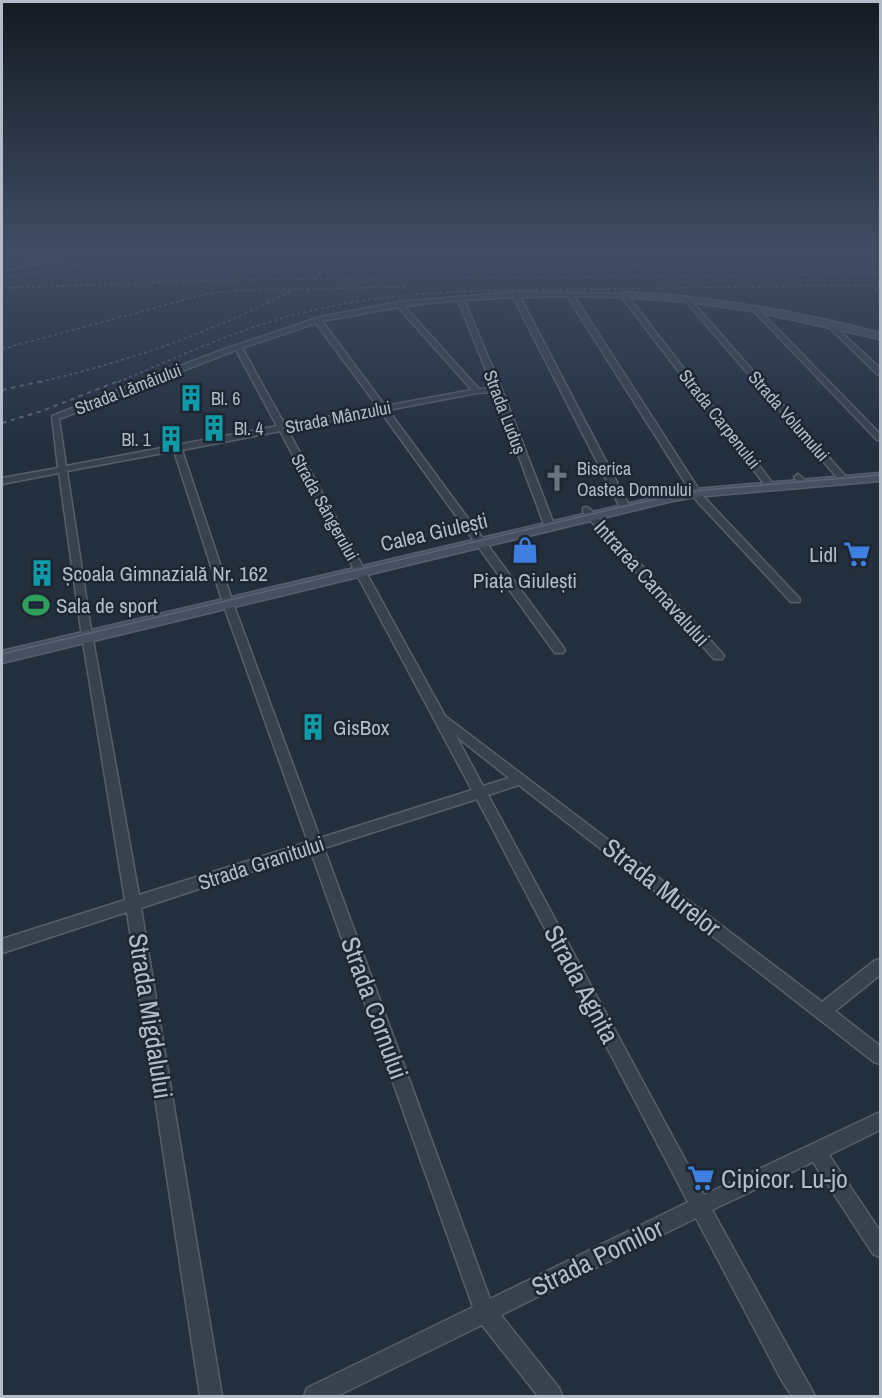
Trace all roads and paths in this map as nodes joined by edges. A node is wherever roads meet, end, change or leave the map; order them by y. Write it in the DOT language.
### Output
graph roads {
  1 [pos="327,318"];
  2 [pos="412,318"];
  3 [pos="468,318"];
  4 [pos="527,318"];
  5 [pos="584,318"];
  6 [pos="642,318"];
  7 [pos="704,318"];
  8 [pos="764,318"];
  9 [pos="806,318"];
  10 [pos="318,320"];
  11 [pos="827,322"];
  12 [pos="880,336"];
  13 [pos="238,347"];
  14 [pos="880,372"];
  15 [pos="498,390"];
  16 [pos="477,391"];
  17 [pos="383,409"];
  18 [pos="55,418"];
  19 [pos="282,428"];
  20 [pos="880,438"];
  21 [pos="177,447"];
  22 [pos="63,470"];
  23 [pos="880,470"];
  24 [pos="841,477"];
  25 [pos="880,477"];
  26 [pos="2,482"];
  27 [pos="768,483"];
  28 [pos="693,490"];
  29 [pos="624,505"];
  30 [pos="589,514"];
  31 [pos="548,523"];
  32 [pos="479,539"];
  33 [pos="359,568"];
  34 [pos="227,599"];
  35 [pos="795,600"];
  36 [pos="87,632"];
  37 [pos="2,648"];
  38 [pos="559,650"];
  39 [pos="718,656"];
  40 [pos="2,657"];
  41 [pos="441,718"];
  42 [pos="521,779"];
  43 [pos="480,794"];
  44 [pos="316,845"];
  45 [pos="133,904"];
  46 [pos="2,946"];
  47 [pos="880,966"];
  48 [pos="822,1012"];
  49 [pos="880,1056"];
  50 [pos="880,1121"];
  51 [pos="816,1151"];
  52 [pos="701,1206"];
  53 [pos="880,1247"];
  54 [pos="485,1312"];
  55 [pos="212,1396"];
  56 [pos="315,1396"];
  57 [pos="551,1396"];
  58 [pos="804,1396"];
  1 -- 10 [label="street, Strada Lămâiului"];
  2 -- 16 [label="street"];
  3 -- 15 [label="street, Strada Luduș"];
  4 -- 29 [label="street"];
  5 -- 28 [label="street"];
  6 -- 27 [label="street, Strada Carpenului"];
  7 -- 24 [label="street, Strada Volumului"];
  8 -- 20 [label="street"];
  9 -- 11 [label="main road"];
  10 -- 13 [label="street, Strada Lămâiului"];
  10 -- 17 [label="street"];
  11 -- 12 [label="main road"];
  11 -- 14 [label="street"];
  13 -- 18 [label="street, Strada Lămâiului"];
  13 -- 19 [label="street, Strada Sângerului"];
  15 -- 16 [label="street, Strada Mânzului"];
  15 -- 31 [label="street, Strada Luduș"];
  16 -- 17 [label="street, Strada Mânzului"];
  17 -- 19 [label="street, Strada Mânzului"];
  17 -- 32 [label="street"];
  18 -- 22 [label="street, Strada Migdalului"];
  19 -- 21 [label="street, Strada Mânzului"];
  19 -- 33 [label="street, Strada Sângerului"];
  21 -- 22 [label="street, Strada Mânzului"];
  21 -- 34 [label="street, Strada Cornului"];
  22 -- 26 [label="street, Strada Mânzului"];
  22 -- 36 [label="street, Strada Migdalului"];
  23 -- 24 [label="main road, Calea Giulești"];
  24 -- 25 [label="main road, Calea Giulești"];
  24 -- 27 [label="main road, Calea Giulești"];
  27 -- 28 [label="main road, Calea Giulești"];
  28 -- 29 [label="main road, Calea Giulești"];
  28 -- 35 [label="street"];
  29 -- 30 [label="main road, Calea Giulești"];
  30 -- 31 [label="main road, Calea Giulești"];
  30 -- 39 [label="street, Intrarea Carnavalului"];
  31 -- 32 [label="main road, Calea Giulești"];
  32 -- 33 [label="main road, Calea Giulești"];
  32 -- 38 [label="street"];
  33 -- 34 [label="main road, Calea Giulești"];
  33 -- 41 [label="street, Strada Agnita"];
  34 -- 36 [label="main road, Calea Giulești"];
  34 -- 44 [label="street, Strada Cornului"];
  36 -- 37 [label="main road, Calea Giulești"];
  36 -- 40 [label="main road, Calea Giulești"];
  36 -- 45 [label="street, Strada Migdalului"];
  41 -- 42 [label="street, Strada Murelor"];
  41 -- 43 [label="street, Strada Agnita"];
  42 -- 43 [label="street, Strada Granitului"];
  42 -- 48 [label="street, Strada Murelor"];
  43 -- 44 [label="street, Strada Granitului"];
  43 -- 52 [label="street, Strada Agnita"];
  44 -- 45 [label="street, Strada Granitului"];
  44 -- 54 [label="street, Strada Cornului"];
  45 -- 46 [label="street, Strada Granitului"];
  45 -- 55 [label="street, Strada Migdalului"];
  47 -- 48 [label="street"];
  48 -- 49 [label="street, Strada Murelor"];
  50 -- 51 [label="street, Strada Pomilor"];
  51 -- 52 [label="street, Strada Pomilor"];
  51 -- 53 [label="street"];
  52 -- 54 [label="street, Strada Pomilor"];
  52 -- 58 [label="street, Strada Agnita"];
  54 -- 56 [label="street, Strada Pomilor"];
  54 -- 57 [label="street, Strada Cornului"];
}
